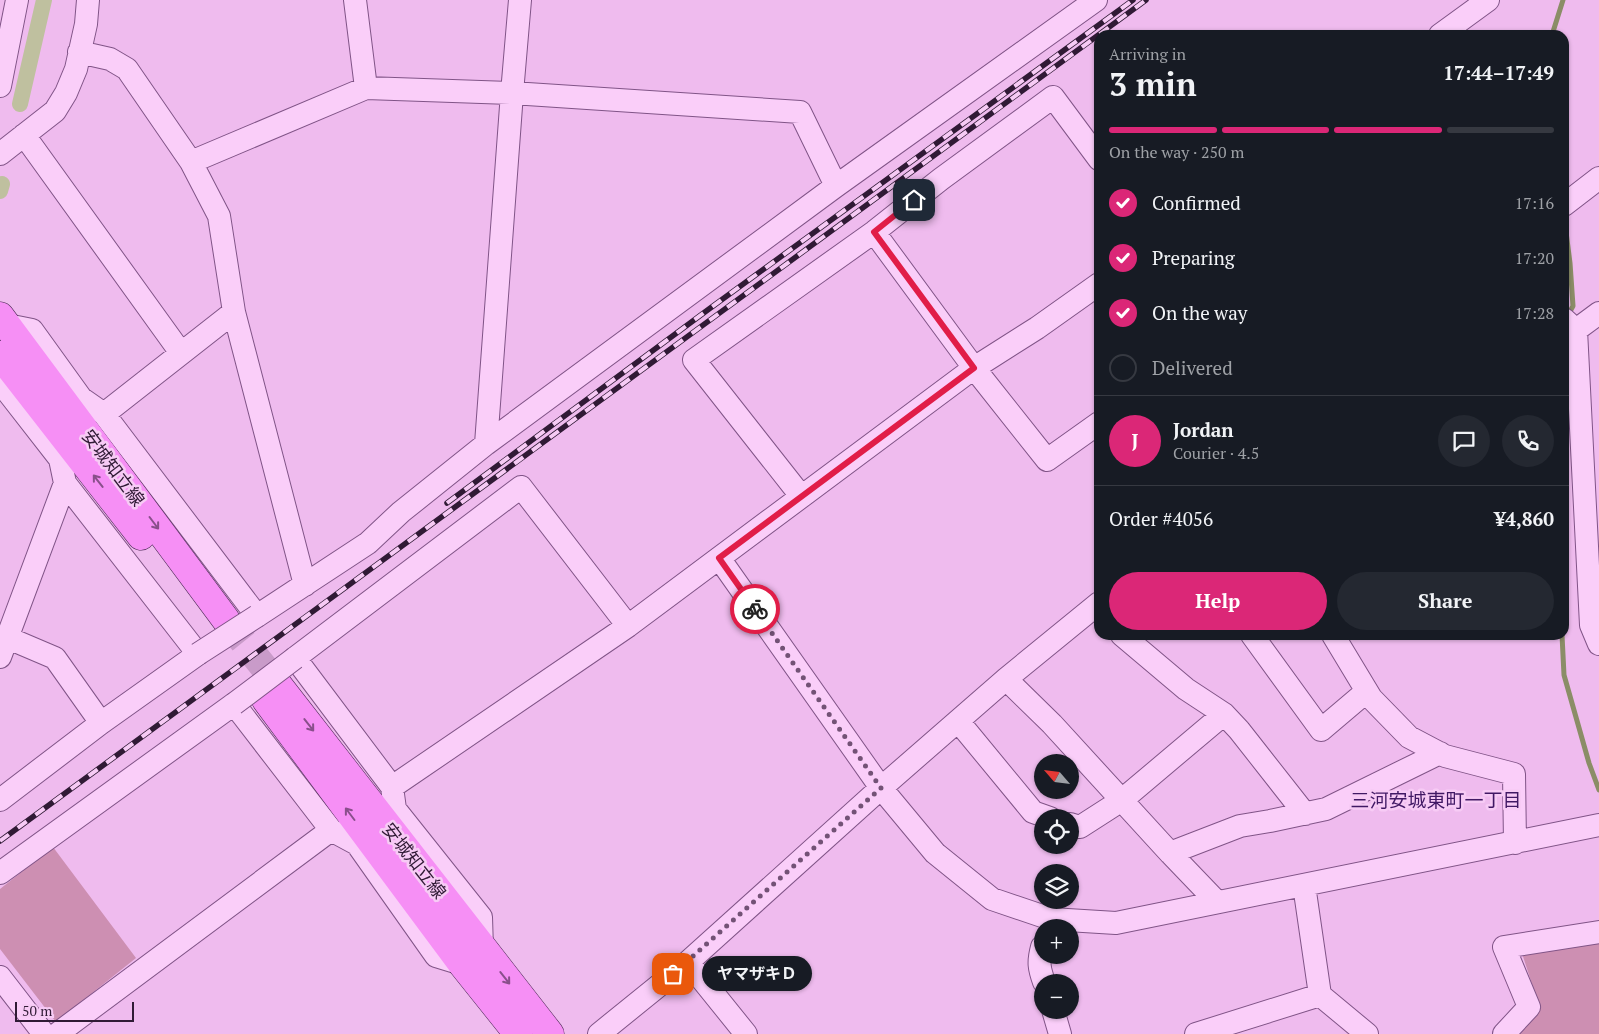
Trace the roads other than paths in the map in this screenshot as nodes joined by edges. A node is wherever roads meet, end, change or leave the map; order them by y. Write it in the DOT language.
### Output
graph roads {
  1 [pos="17,0"];
  2 [pos="354,0"];
  3 [pos="520,0"];
  4 [pos="1096,0"];
  5 [pos="1488,0"];
  6 [pos="85,2"];
  7 [pos="1447,30"];
  8 [pos="80,52"];
  9 [pos="0,86"];
  10 [pos="366,88"];
  11 [pos="512,93"];
  12 [pos="24,135"];
  13 [pos="1094,152"];
  14 [pos="0,154"];
  15 [pos="191,162"];
  16 [pos="1599,178"];
  17 [pos="836,186"];
  18 [pos="1569,201"];
  19 [pos="874,232"];
  20 [pos="1094,288"];
  21 [pos="234,312"];
  22 [pos="1599,313"];
  23 [pos="4,320"];
  24 [pos="1570,324"];
  25 [pos="181,353"];
  26 [pos="0,355"];
  27 [pos="974,368"];
  28 [pos="0,382"];
  29 [pos="104,414"];
  30 [pos="1094,427"];
  31 [pos="486,444"];
  32 [pos="65,483"];
  33 [pos="801,496"];
  34 [pos="719,558"];
  35 [pos="305,585"];
  36 [pos="1094,611"];
  37 [pos="257,616"];
  38 [pos="628,626"];
  39 [pos="1128,640"];
  40 [pos="1259,640"];
  41 [pos="1336,640"];
  42 [pos="1599,644"];
  43 [pos="4,648"];
  44 [pos="198,654"];
  45 [pos="295,658"];
  46 [pos="1006,679"];
  47 [pos="1367,691"];
  48 [pos="271,692"];
  49 [pos="234,704"];
  50 [pos="1224,714"];
  51 [pos="958,722"];
  52 [pos="101,723"];
  53 [pos="1440,753"];
  54 [pos="392,787"];
  55 [pos="881,788"];
  56 [pos="0,800"];
  57 [pos="1122,800"];
  58 [pos="1034,812"];
  59 [pos="1305,814"];
  60 [pos="1599,826"];
  61 [pos="1079,827"];
  62 [pos="331,830"];
  63 [pos="1515,843"];
  64 [pos="1170,853"];
  65 [pos="0,873"];
  66 [pos="1304,885"];
  67 [pos="1217,902"];
  68 [pos="1040,919"];
  69 [pos="1079,923"];
  70 [pos="1599,932"];
  71 [pos="472,957"];
  72 [pos="688,962"];
  73 [pos="0,977"];
  74 [pos="1320,995"];
  75 [pos="1056,1019"];
  76 [pos="44,1034"];
  77 [pos="57,1034"];
  78 [pos="518,1034"];
  79 [pos="550,1034"];
  80 [pos="599,1034"];
  81 [pos="746,1034"];
  82 [pos="1060,1034"];
  83 [pos="1196,1034"];
  84 [pos="1367,1034"];
  85 [pos="1504,1034"];
  1 -- 9 [label="street"];
  2 -- 10 [label="street"];
  3 -- 11 [label="street"];
  4 -- 17 [label="street"];
  5 -- 7 [label="street"];
  6 -- 8 [label="street"];
  8 -- 12 [label="street"];
  8 -- 15 [label="street"];
  10 -- 11 [label="street"];
  10 -- 15 [label="street"];
  11 -- 17 [label="street"];
  11 -- 31 [label="street"];
  12 -- 14 [label="street"];
  12 -- 25 [label="street"];
  13 -- 19 [label="street"];
  15 -- 21 [label="street"];
  16 -- 18 [label="street"];
  17 -- 31 [label="street"];
  19 -- 27 [label="street"];
  19 -- 33 [label="street"];
  20 -- 27 [label="street"];
  21 -- 25 [label="street"];
  21 -- 35 [label="street"];
  22 -- 24 [label="street"];
  23 -- 26 [label="main road, 安城知立線, one-way"];
  23 -- 29 [label="street"];
  24 -- 42 [label="street"];
  25 -- 29 [label="street"];
  27 -- 30 [label="street"];
  27 -- 33 [label="street"];
  28 -- 32 [label="street"];
  29 -- 37 [label="street"];
  31 -- 35 [label="street"];
  32 -- 43 [label="street"];
  32 -- 44 [label="street"];
  33 -- 34 [label="street"];
  34 -- 38 [label="street"];
  34 -- 55 [label="street"];
  35 -- 37 [label="street"];
  36 -- 46 [label="street"];
  37 -- 44 [label="street, bridge"];
  38 -- 45 [label="street"];
  38 -- 54 [label="street"];
  39 -- 50 [label="street"];
  40 -- 47 [label="street"];
  41 -- 47 [label="street"];
  43 -- 52 [label="street"];
  44 -- 52 [label="street"];
  45 -- 49 [label="street, bridge"];
  45 -- 54 [label="street"];
  46 -- 51 [label="street"];
  46 -- 57 [label="street"];
  47 -- 53 [label="street"];
  48 -- 71 [label="main road, 安城知立線"];
  49 -- 62 [label="street"];
  49 -- 65 [label="street"];
  50 -- 57 [label="street"];
  50 -- 59 [label="street"];
  51 -- 55 [label="street"];
  51 -- 58 [label="street"];
  52 -- 56 [label="street"];
  53 -- 59 [label="street"];
  53 -- 63 [label="street"];
  54 -- 71 [label="street"];
  55 -- 68 [label="street"];
  55 -- 72 [label="street"];
  57 -- 61 [label="street"];
  57 -- 64 [label="street"];
  59 -- 64 [label="street"];
  60 -- 63 [label="street"];
  62 -- 71 [label="street"];
  62 -- 77 [label="street"];
  63 -- 66 [label="street"];
  64 -- 67 [label="street"];
  66 -- 67 [label="street"];
  66 -- 74 [label="street"];
  67 -- 69 [label="street"];
  70 -- 85 [label="street"];
  71 -- 78 [label="main road, 安城知立線"];
  71 -- 79 [label="main road, 安城知立線, one-way"];
  72 -- 80 [label="street"];
  72 -- 81 [label="street"];
  73 -- 76 [label="street"];
  74 -- 83 [label="street"];
  74 -- 84 [label="street"];
  75 -- 82 [label="street"];
}
